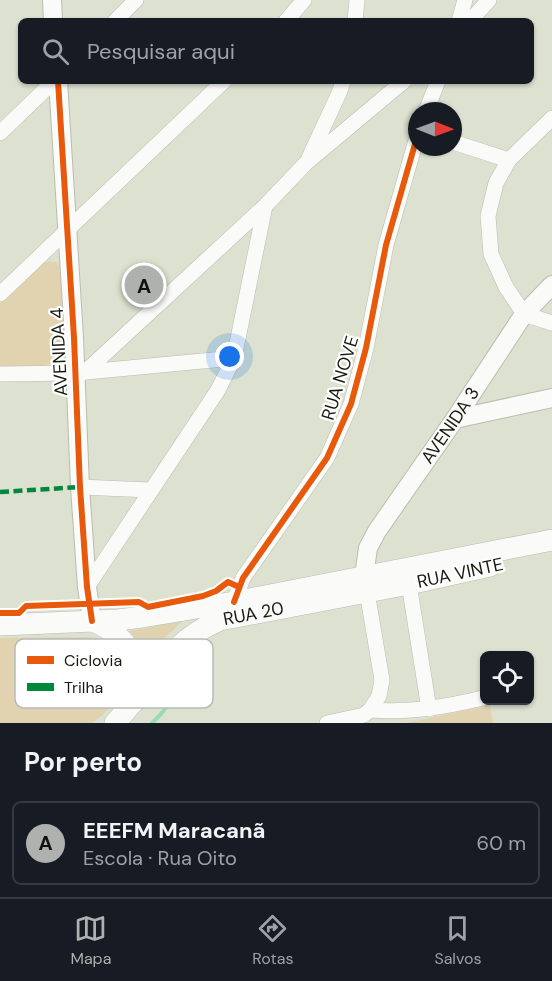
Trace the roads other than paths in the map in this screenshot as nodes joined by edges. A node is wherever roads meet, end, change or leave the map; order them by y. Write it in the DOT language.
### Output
graph roads {
  1 [pos="52,0"];
  2 [pos="136,0"];
  3 [pos="304,0"];
  4 [pos="357,0"];
  5 [pos="465,0"];
  6 [pos="489,0"];
  7 [pos="53,18"];
  8 [pos="118,18"];
  9 [pos="289,18"];
  10 [pos="355,18"];
  11 [pos="460,18"];
  12 [pos="473,18"];
  13 [pos="53,84"];
  14 [pos="56,84"];
  15 [pos="221,84"];
  16 [pos="342,84"];
  17 [pos="400,84"];
  18 [pos="437,84"];
  19 [pos="430,102"];
  20 [pos="552,118"];
  21 [pos="0,134"];
  22 [pos="462,145"];
  23 [pos="412,156"];
  24 [pos="509,160"];
  25 [pos="306,163"];
  26 [pos="265,206"];
  27 [pos="68,231"];
  28 [pos="552,285"];
  29 [pos="0,294"];
  30 [pos="524,314"];
  31 [pos="552,323"];
  32 [pos="234,358"];
  33 [pos="80,373"];
  34 [pos="0,374"];
  35 [pos="552,398"];
  36 [pos="454,420"];
  37 [pos="80,487"];
  38 [pos="150,490"];
  39 [pos="552,540"];
  40 [pos="552,553"];
  41 [pos="366,584"];
  42 [pos="410,584"];
  43 [pos="87,587"];
  44 [pos="234,602"];
  45 [pos="92,621"];
  46 [pos="0,625"];
  47 [pos="119,639"];
  48 [pos="187,639"];
  49 [pos="480,699"];
  50 [pos="129,708"];
  51 [pos="429,709"];
  52 [pos="370,710"];
  53 [pos="115,723"];
  54 [pos="327,723"];
  1 -- 7 [label="street"];
  2 -- 8 [label="street"];
  3 -- 9 [label="street"];
  4 -- 10 [label="street"];
  5 -- 11 [label="street"];
  6 -- 12 [label="street"];
  13 -- 21 [label="street"];
  14 -- 27 [label="street, AVENIDA 4"];
  15 -- 27 [label="street"];
  16 -- 25 [label="street"];
  17 -- 25 [label="street"];
  18 -- 19 [label="street"];
  20 -- 24 [label="street"];
  22 -- 24 [label="street"];
  23 -- 44 [label="street, RUA NOVE"];
  24 -- 30 [label="street"];
  25 -- 26 [label="street"];
  26 -- 32 [label="street"];
  26 -- 33 [label="street"];
  27 -- 29 [label="street"];
  27 -- 33 [label="street, AVENIDA 4"];
  28 -- 30 [label="street, AVENIDA 3"];
  30 -- 31 [label="street"];
  30 -- 36 [label="street, AVENIDA 3"];
  32 -- 33 [label="street"];
  32 -- 38 [label="street"];
  33 -- 34 [label="street"];
  33 -- 37 [label="street, AVENIDA 4"];
  35 -- 36 [label="street"];
  36 -- 41 [label="street, AVENIDA 3"];
  37 -- 38 [label="street"];
  37 -- 43 [label="street, AVENIDA 4"];
  38 -- 43 [label="street"];
  39 -- 41 [label="main road"];
  40 -- 42 [label="main road, RUA VINTE"];
  41 -- 42 [label="main road, RUA VINTE"];
  41 -- 44 [label="main road"];
  41 -- 48 [label="main road, RUA 20"];
  41 -- 52 [label="street"];
  42 -- 51 [label="street"];
  43 -- 45 [label="street, AVENIDA 4"];
  44 -- 45 [label="main road"];
  45 -- 46 [label="main road"];
  45 -- 47 [label="main road"];
  49 -- 51 [label="street"];
  50 -- 53 [label="main road"];
  51 -- 52 [label="street"];
  52 -- 54 [label="street"];
}
